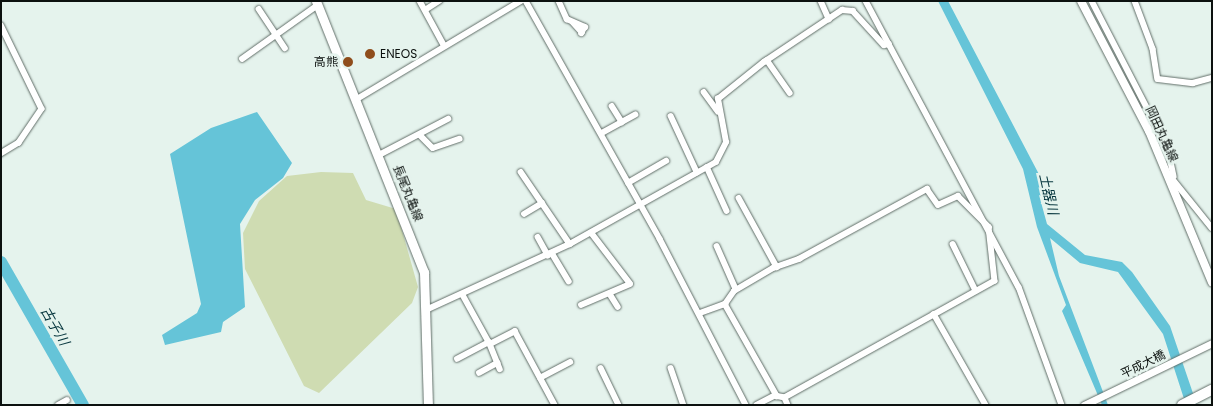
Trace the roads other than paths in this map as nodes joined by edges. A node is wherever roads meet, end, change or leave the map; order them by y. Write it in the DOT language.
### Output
graph roads {
  1 [pos="420,1"];
  2 [pos="439,1"];
  3 [pos="521,1"];
  4 [pos="526,1"];
  5 [pos="560,1"];
  6 [pos="821,1"];
  7 [pos="866,1"];
  8 [pos="1081,1"];
  9 [pos="1092,1"];
  10 [pos="1135,1"];
  11 [pos="317,3"];
  12 [pos="259,9"];
  13 [pos="425,10"];
  14 [pos="830,19"];
  15 [pos="573,23"];
  16 [pos="1,25"];
  17 [pos="277,36"];
  18 [pos="444,44"];
  19 [pos="889,44"];
  20 [pos="285,48"];
  21 [pos="242,59"];
  22 [pos="767,60"];
  23 [pos="1212,78"];
  24 [pos="704,92"];
  25 [pos="790,93"];
  26 [pos="357,99"];
  27 [pos="612,106"];
  28 [pos="718,111"];
  29 [pos="634,115"];
  30 [pos="671,116"];
  31 [pos="448,119"];
  32 [pos="622,122"];
  33 [pos="602,133"];
  34 [pos="420,135"];
  35 [pos="459,139"];
  36 [pos="1,154"];
  37 [pos="379,156"];
  38 [pos="666,161"];
  39 [pos="707,167"];
  40 [pos="521,172"];
  41 [pos="697,172"];
  42 [pos="1172,177"];
  43 [pos="628,183"];
  44 [pos="739,198"];
  45 [pos="542,203"];
  46 [pos="640,205"];
  47 [pos="727,211"];
  48 [pos="524,214"];
  49 [pos="989,227"];
  50 [pos="1212,228"];
  51 [pos="591,234"];
  52 [pos="538,237"];
  53 [pos="570,244"];
  54 [pos="953,244"];
  55 [pos="718,246"];
  56 [pos="550,254"];
  57 [pos="777,266"];
  58 [pos="569,281"];
  59 [pos="1212,282"];
  60 [pos="736,289"];
  61 [pos="976,291"];
  62 [pos="610,294"];
  63 [pos="463,295"];
  64 [pos="725,304"];
  65 [pos="581,305"];
  66 [pos="618,307"];
  67 [pos="428,309"];
  68 [pos="700,313"];
  69 [pos="934,314"];
  70 [pos="490,343"];
  71 [pos="1212,343"];
  72 [pos="457,359"];
  73 [pos="570,362"];
  74 [pos="601,368"];
  75 [pos="671,368"];
  76 [pos="479,373"];
  77 [pos="540,378"];
  78 [pos="1212,390"];
  79 [pos="777,396"];
  80 [pos="785,398"];
  81 [pos="67,400"];
  82 [pos="58,405"];
  83 [pos="428,405"];
  84 [pos="555,405"];
  85 [pos="619,405"];
  86 [pos="684,405"];
  87 [pos="746,405"];
  88 [pos="757,405"];
  89 [pos="788,405"];
  90 [pos="986,405"];
  91 [pos="1062,405"];
  92 [pos="1084,405"];
  93 [pos="1182,405"];
  1 -- 13 [label="street"];
  2 -- 13 [label="street"];
  3 -- 18 [label="street"];
  4 -- 33 [label="street"];
  5 -- 15 [label="street"];
  6 -- 14 [label="street"];
  7 -- 19 [label="street"];
  8 -- 42 [label="main road, 岡田丸亀線"];
  9 -- 42 [label="street"];
  10 -- 23 [label="street"];
  11 -- 17 [label="street"];
  11 -- 26 [label="main road, 長尾丸亀線"];
  12 -- 17 [label="street"];
  13 -- 18 [label="street"];
  14 -- 19 [label="street"];
  14 -- 22 [label="street"];
  16 -- 36 [label="street"];
  17 -- 20 [label="street"];
  17 -- 21 [label="street"];
  18 -- 26 [label="street"];
  19 -- 49 [label="street"];
  22 -- 25 [label="street"];
  22 -- 28 [label="street"];
  24 -- 28 [label="street"];
  26 -- 37 [label="main road, 長尾丸亀線"];
  27 -- 32 [label="street"];
  28 -- 39 [label="street"];
  29 -- 32 [label="street"];
  30 -- 41 [label="street"];
  31 -- 34 [label="street"];
  32 -- 33 [label="street"];
  33 -- 43 [label="street"];
  34 -- 35 [label="street"];
  34 -- 37 [label="street"];
  37 -- 67 [label="main road, 長尾丸亀線"];
  38 -- 43 [label="street"];
  39 -- 41 [label="street"];
  39 -- 47 [label="street"];
  40 -- 45 [label="street"];
  41 -- 46 [label="street"];
  42 -- 50 [label="street"];
  42 -- 59 [label="main road, 岡田丸亀線"];
  43 -- 46 [label="street"];
  44 -- 57 [label="street"];
  45 -- 48 [label="street"];
  45 -- 53 [label="street"];
  46 -- 51 [label="street"];
  46 -- 68 [label="street"];
  49 -- 57 [label="street"];
  49 -- 61 [label="street"];
  49 -- 91 [label="street"];
  51 -- 53 [label="street"];
  51 -- 62 [label="street"];
  52 -- 56 [label="street"];
  53 -- 56 [label="street"];
  54 -- 61 [label="street"];
  55 -- 60 [label="street"];
  56 -- 58 [label="street"];
  56 -- 63 [label="street"];
  57 -- 60 [label="street"];
  60 -- 64 [label="street"];
  61 -- 69 [label="street"];
  62 -- 65 [label="street"];
  62 -- 66 [label="street"];
  63 -- 67 [label="street"];
  63 -- 70 [label="street"];
  64 -- 68 [label="street"];
  64 -- 79 [label="street"];
  67 -- 83 [label="main road, 長尾丸亀線"];
  68 -- 87 [label="street"];
  69 -- 80 [label="street"];
  69 -- 90 [label="street"];
  70 -- 72 [label="street"];
  70 -- 76 [label="street"];
  70 -- 77 [label="street"];
  71 -- 92 [label="street, 平成大橋"];
  73 -- 77 [label="street"];
  74 -- 85 [label="street"];
  75 -- 86 [label="street"];
  77 -- 84 [label="street"];
  78 -- 93 [label="highway"];
  79 -- 80 [label="street"];
  79 -- 88 [label="street"];
  80 -- 89 [label="street"];
  81 -- 82 [label="street"];
}
